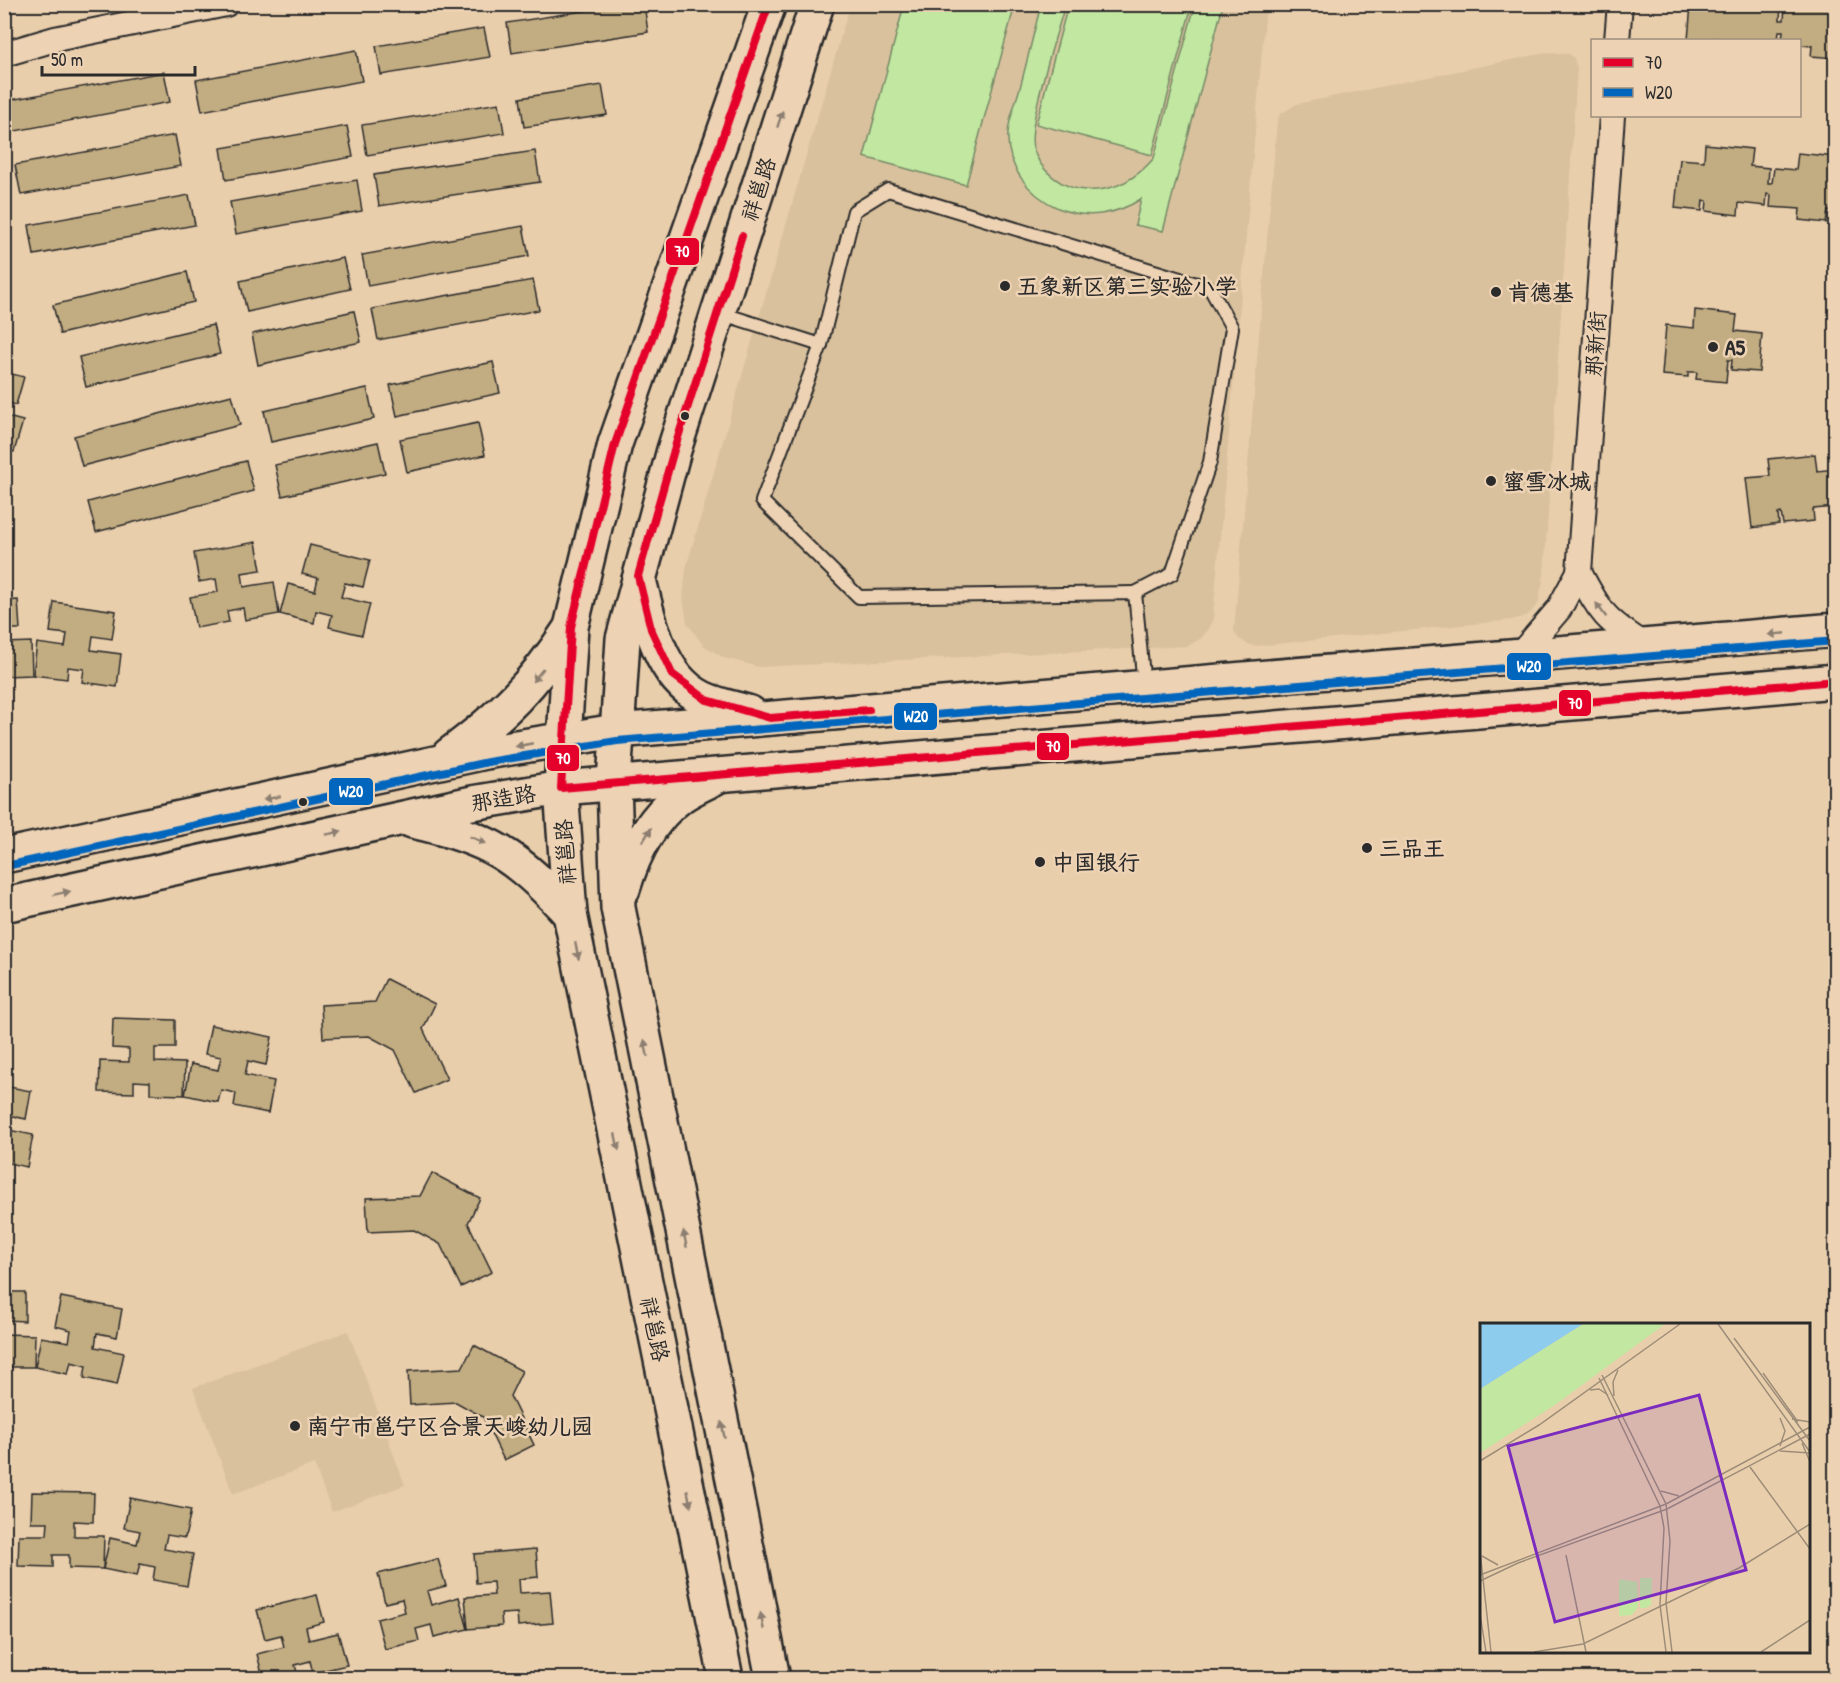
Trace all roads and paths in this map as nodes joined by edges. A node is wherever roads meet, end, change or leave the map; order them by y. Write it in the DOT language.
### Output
graph roads {
  1 [pos="225,4"];
  2 [pos="768,4"];
  3 [pos="817,4"];
  4 [pos="1620,4"];
  5 [pos="1617,39"];
  6 [pos="4,54"];
  7 [pos="1612,117"];
  8 [pos="718,312"];
  9 [pos="821,345"];
  10 [pos="1579,572"];
  11 [pos="638,576"];
  12 [pos="1135,593"];
  13 [pos="571,627"];
  14 [pos="1836,630"];
  15 [pos="1646,646"];
  16 [pos="1518,657"];
  17 [pos="1836,681"];
  18 [pos="1144,687"];
  19 [pos="770,718"];
  20 [pos="616,730"];
  21 [pos="563,737"];
  22 [pos="441,761"];
  23 [pos="722,773"];
  24 [pos="614,782"];
  25 [pos="561,788"];
  26 [pos="401,818"];
  27 [pos="4,856"];
  28 [pos="4,905"];
  29 [pos="618,908"];
  30 [pos="570,915"];
  31 [pos="726,1678"];
  32 [pos="773,1678"];
  1 -- 6 [label="street"];
  2 -- 13 [label="street, 祥邕路"];
  8 -- 3 [label="street, 祥邕路, one-way"];
  4 -- 5 [label="street"];
  7 -- 10 [label="street, 那新街"];
  8 -- 9 [label="lane"];
  8 -- 11 [label="street, 祥邕路"];
  9 -- 12 [label="lane"];
  9 -- 12 [label="lane"];
  15 -- 10 [label="street, one-way"];
  10 -- 16 [label="street"];
  11 -- 19 [label="street"];
  11 -- 20 [label="street, 祥邕路"];
  12 -- 18 [label="lane"];
  13 -- 21 [label="street, 祥邕路"];
  13 -- 22 [label="street, one-way"];
  14 -- 15 [label="street, one-way"];
  15 -- 16 [label="street"];
  16 -- 18 [label="street"];
  17 -- 23 [label="street, 那造路"];
  18 -- 19 [label="street"];
  19 -- 20 [label="street"];
  20 -- 21 [label="street"];
  20 -- 24 [label="street, 祥邕路"];
  21 -- 22 [label="street, one-way"];
  21 -- 25 [label="street, 祥邕路"];
  22 -- 27 [label="street, one-way"];
  23 -- 24 [label="street, 那造路"];
  29 -- 23 [label="street, one-way"];
  24 -- 25 [label="street, 那造路"];
  24 -- 29 [label="street, 祥邕路"];
  25 -- 26 [label="street, 那造路"];
  25 -- 30 [label="street, 祥邕路"];
  28 -- 26 [label="street, 那造路, one-way"];
  26 -- 30 [label="street, one-way"];
  32 -- 29 [label="street, 祥邕路, one-way"];
  30 -- 31 [label="street, 祥邕路, one-way"];
}
